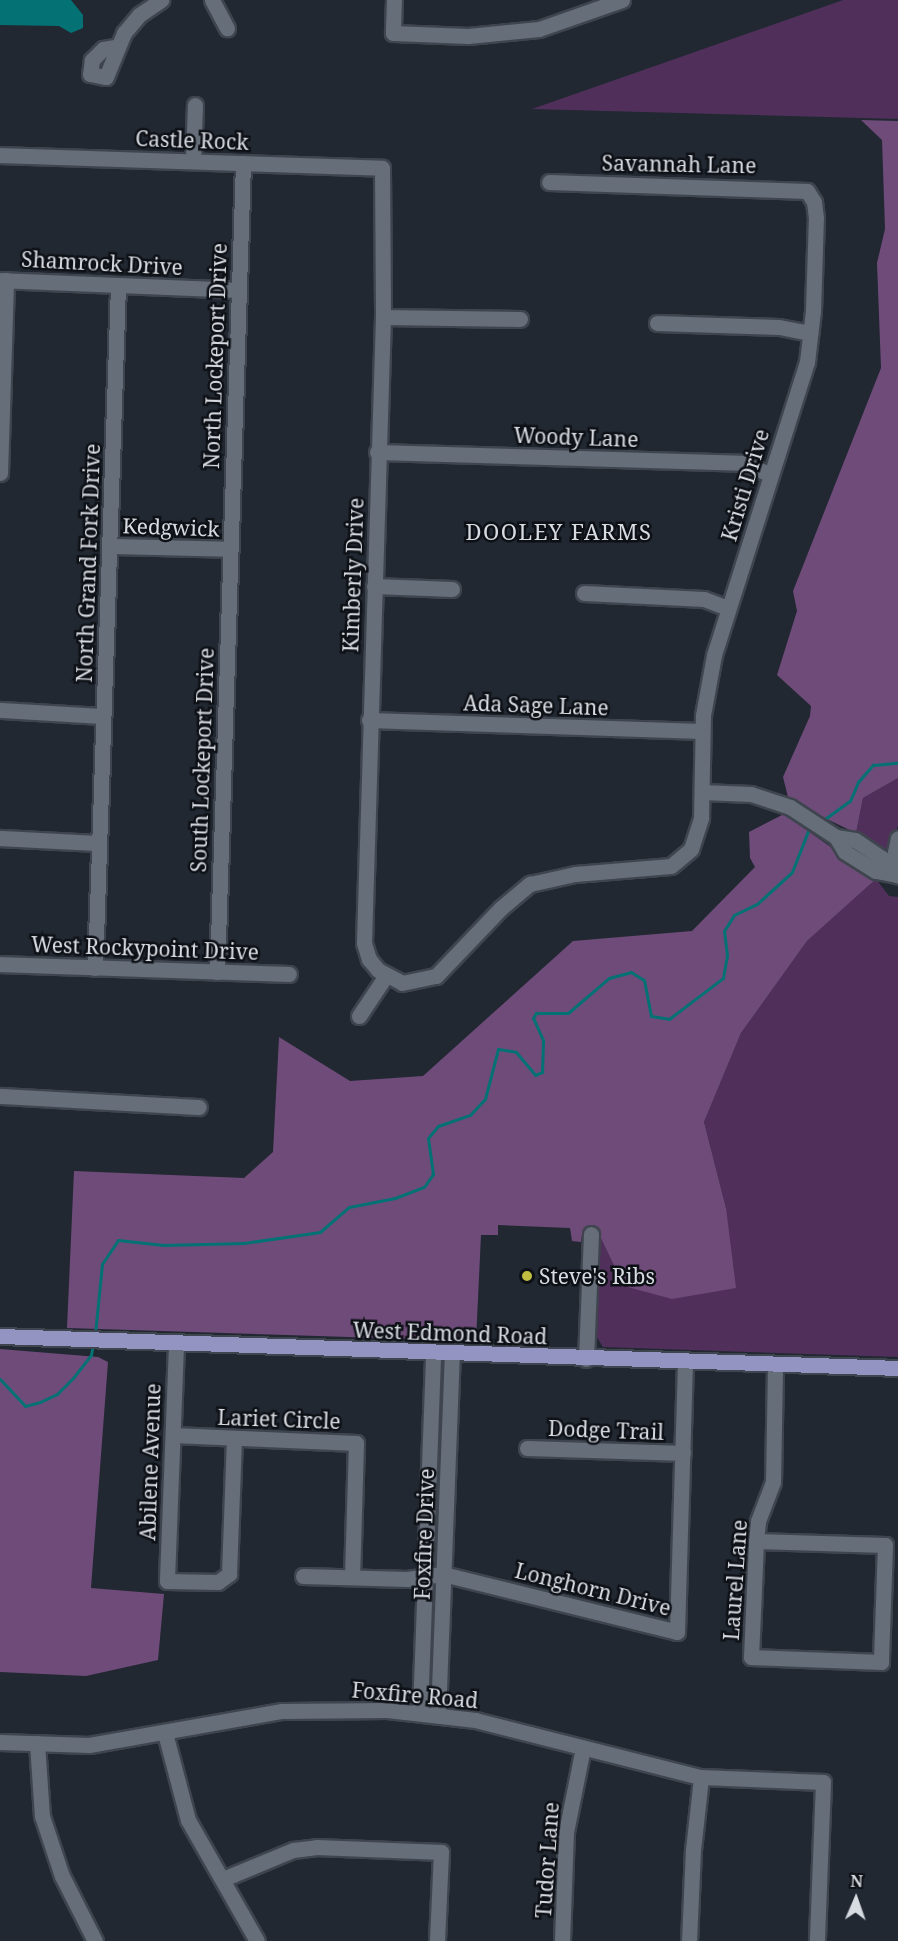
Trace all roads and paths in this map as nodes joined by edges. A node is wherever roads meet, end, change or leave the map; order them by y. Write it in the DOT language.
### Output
graph roads {
  1 [pos="161,0"];
  2 [pos="212,0"];
  3 [pos="394,0"];
  4 [pos="622,0"];
  5 [pos="227,28"];
  6 [pos="115,47"];
  7 [pos="195,105"];
  8 [pos="0,155"];
  9 [pos="194,161"];
  10 [pos="243,163"];
  11 [pos="382,168"];
  12 [pos="549,182"];
  13 [pos="807,191"];
  14 [pos="3,280"];
  15 [pos="118,286"];
  16 [pos="238,290"];
  17 [pos="382,317"];
  18 [pos="520,319"];
  19 [pos="657,323"];
  20 [pos="810,333"];
  21 [pos="377,452"];
  22 [pos="0,473"];
  23 [pos="770,474"];
  24 [pos="111,546"];
  25 [pos="230,549"];
  26 [pos="374,586"];
  27 [pos="452,589"];
  28 [pos="584,593"];
  29 [pos="728,608"];
  30 [pos="0,710"];
  31 [pos="102,716"];
  32 [pos="369,720"];
  33 [pos="702,731"];
  34 [pos="702,792"];
  35 [pos="0,838"];
  36 [pos="898,838"];
  37 [pos="99,843"];
  38 [pos="897,875"];
  39 [pos="0,964"];
  40 [pos="95,968"];
  41 [pos="217,972"];
  42 [pos="289,974"];
  43 [pos="385,976"];
  44 [pos="359,1016"];
  45 [pos="0,1096"];
  46 [pos="199,1107"];
  47 [pos="591,1234"];
  48 [pos="0,1336"];
  49 [pos="176,1345"];
  50 [pos="433,1354"];
  51 [pos="452,1355"];
  52 [pos="586,1359"];
  53 [pos="685,1362"];
  54 [pos="775,1364"];
  55 [pos="898,1368"];
  56 [pos="173,1435"];
  57 [pos="234,1438"];
  58 [pos="527,1448"];
  59 [pos="683,1454"];
  60 [pos="756,1541"];
  61 [pos="443,1574"];
  62 [pos="303,1576"];
  63 [pos="425,1576"];
  64 [pos="352,1577"];
  65 [pos="420,1712"];
  66 [pos="438,1715"];
  67 [pos="165,1733"];
  68 [pos="0,1742"];
  69 [pos="37,1743"];
  70 [pos="583,1748"];
  71 [pos="701,1777"];
  72 [pos="223,1879"];
  73 [pos="95,1941"];
  74 [pos="255,1941"];
  75 [pos="437,1941"];
  76 [pos="562,1941"];
  77 [pos="689,1941"];
  78 [pos="817,1941"];
  1 -- 6 [label="street"];
  2 -- 5 [label="street"];
  3 -- 4 [label="street"];
  7 -- 9 [label="street"];
  8 -- 9 [label="street, Castle Rock"];
  9 -- 10 [label="street, Castle Rock"];
  10 -- 11 [label="street, Castle Rock"];
  10 -- 16 [label="street, North Lockeport Drive"];
  11 -- 17 [label="street, Kimberly Drive"];
  12 -- 13 [label="street, Savannah Lane"];
  13 -- 20 [label="street, Kristi Drive"];
  14 -- 15 [label="street, Shamrock Drive"];
  14 -- 22 [label="street"];
  15 -- 16 [label="street, Shamrock Drive"];
  15 -- 24 [label="street, North Grand Fork Drive"];
  16 -- 25 [label="street, North Lockeport Drive"];
  17 -- 18 [label="street"];
  17 -- 21 [label="street, Kimberly Drive"];
  19 -- 20 [label="street"];
  20 -- 23 [label="street, Kristi Drive"];
  21 -- 23 [label="street, Woody Lane"];
  21 -- 26 [label="street, Kimberly Drive"];
  23 -- 29 [label="street, Kristi Drive"];
  24 -- 25 [label="street, Kedgwick"];
  24 -- 31 [label="street, North Grand Fork Drive"];
  25 -- 41 [label="street, South Lockeport Drive"];
  26 -- 27 [label="street"];
  26 -- 32 [label="street, Kimberly Drive"];
  28 -- 29 [label="street"];
  29 -- 33 [label="street, Kristi Drive"];
  30 -- 31 [label="street"];
  31 -- 37 [label="street, North Grand Fork Drive"];
  32 -- 33 [label="street, Ada Sage Lane"];
  32 -- 43 [label="street, Kimberly Drive"];
  33 -- 34 [label="street, Kristi Drive"];
  34 -- 38 [label="street"];
  34 -- 43 [label="street, Kristi Drive"];
  35 -- 37 [label="street"];
  36 -- 38 [label="street"];
  37 -- 40 [label="street, North Grand Fork Drive"];
  39 -- 40 [label="street, West Rockypoint Drive"];
  40 -- 41 [label="street, West Rockypoint Drive"];
  41 -- 42 [label="street, West Rockypoint Drive"];
  43 -- 44 [label="street"];
  45 -- 46 [label="street"];
  47 -- 52 [label="street"];
  48 -- 49 [label="main road, West Edmond Road"];
  49 -- 50 [label="main road, West Edmond Road"];
  49 -- 56 [label="street, Abilene Avenue"];
  50 -- 51 [label="main road, West Edmond Road"];
  50 -- 63 [label="street, Foxfire Drive"];
  51 -- 52 [label="main road, West Edmond Road"];
  51 -- 61 [label="street, Foxfire Drive"];
  52 -- 53 [label="main road, West Edmond Road"];
  53 -- 54 [label="main road, West Edmond Road"];
  53 -- 59 [label="street, Longhorn Drive"];
  54 -- 55 [label="main road, West Edmond Road"];
  54 -- 60 [label="street, Laurel Lane"];
  56 -- 57 [label="street, Lariet Circle"];
  56 -- 57 [label="street, Abilene Avenue"];
  57 -- 64 [label="street, Lariet Circle"];
  58 -- 59 [label="street, Dodge Trail"];
  59 -- 61 [label="street, Longhorn Drive"];
  60 -- 60 [label="street, Laurel Lane"];
  61 -- 63 [label="street, Longhorn Drive"];
  61 -- 66 [label="street, Foxfire Drive"];
  62 -- 64 [label="street, Longhorn Drive"];
  63 -- 64 [label="street, Longhorn Drive"];
  63 -- 65 [label="street, Foxfire Drive"];
  65 -- 66 [label="street, Foxfire Road"];
  65 -- 67 [label="street, Foxfire Road"];
  66 -- 70 [label="street, Foxfire Road"];
  67 -- 69 [label="street, Foxfire Road"];
  67 -- 72 [label="street"];
  68 -- 69 [label="street, Foxfire Road"];
  69 -- 73 [label="street"];
  70 -- 71 [label="street, Foxfire Road"];
  70 -- 76 [label="street, Tudor Lane"];
  71 -- 77 [label="street"];
  71 -- 78 [label="street, Foxfire Road"];
  72 -- 74 [label="street"];
  72 -- 75 [label="street"];
}
